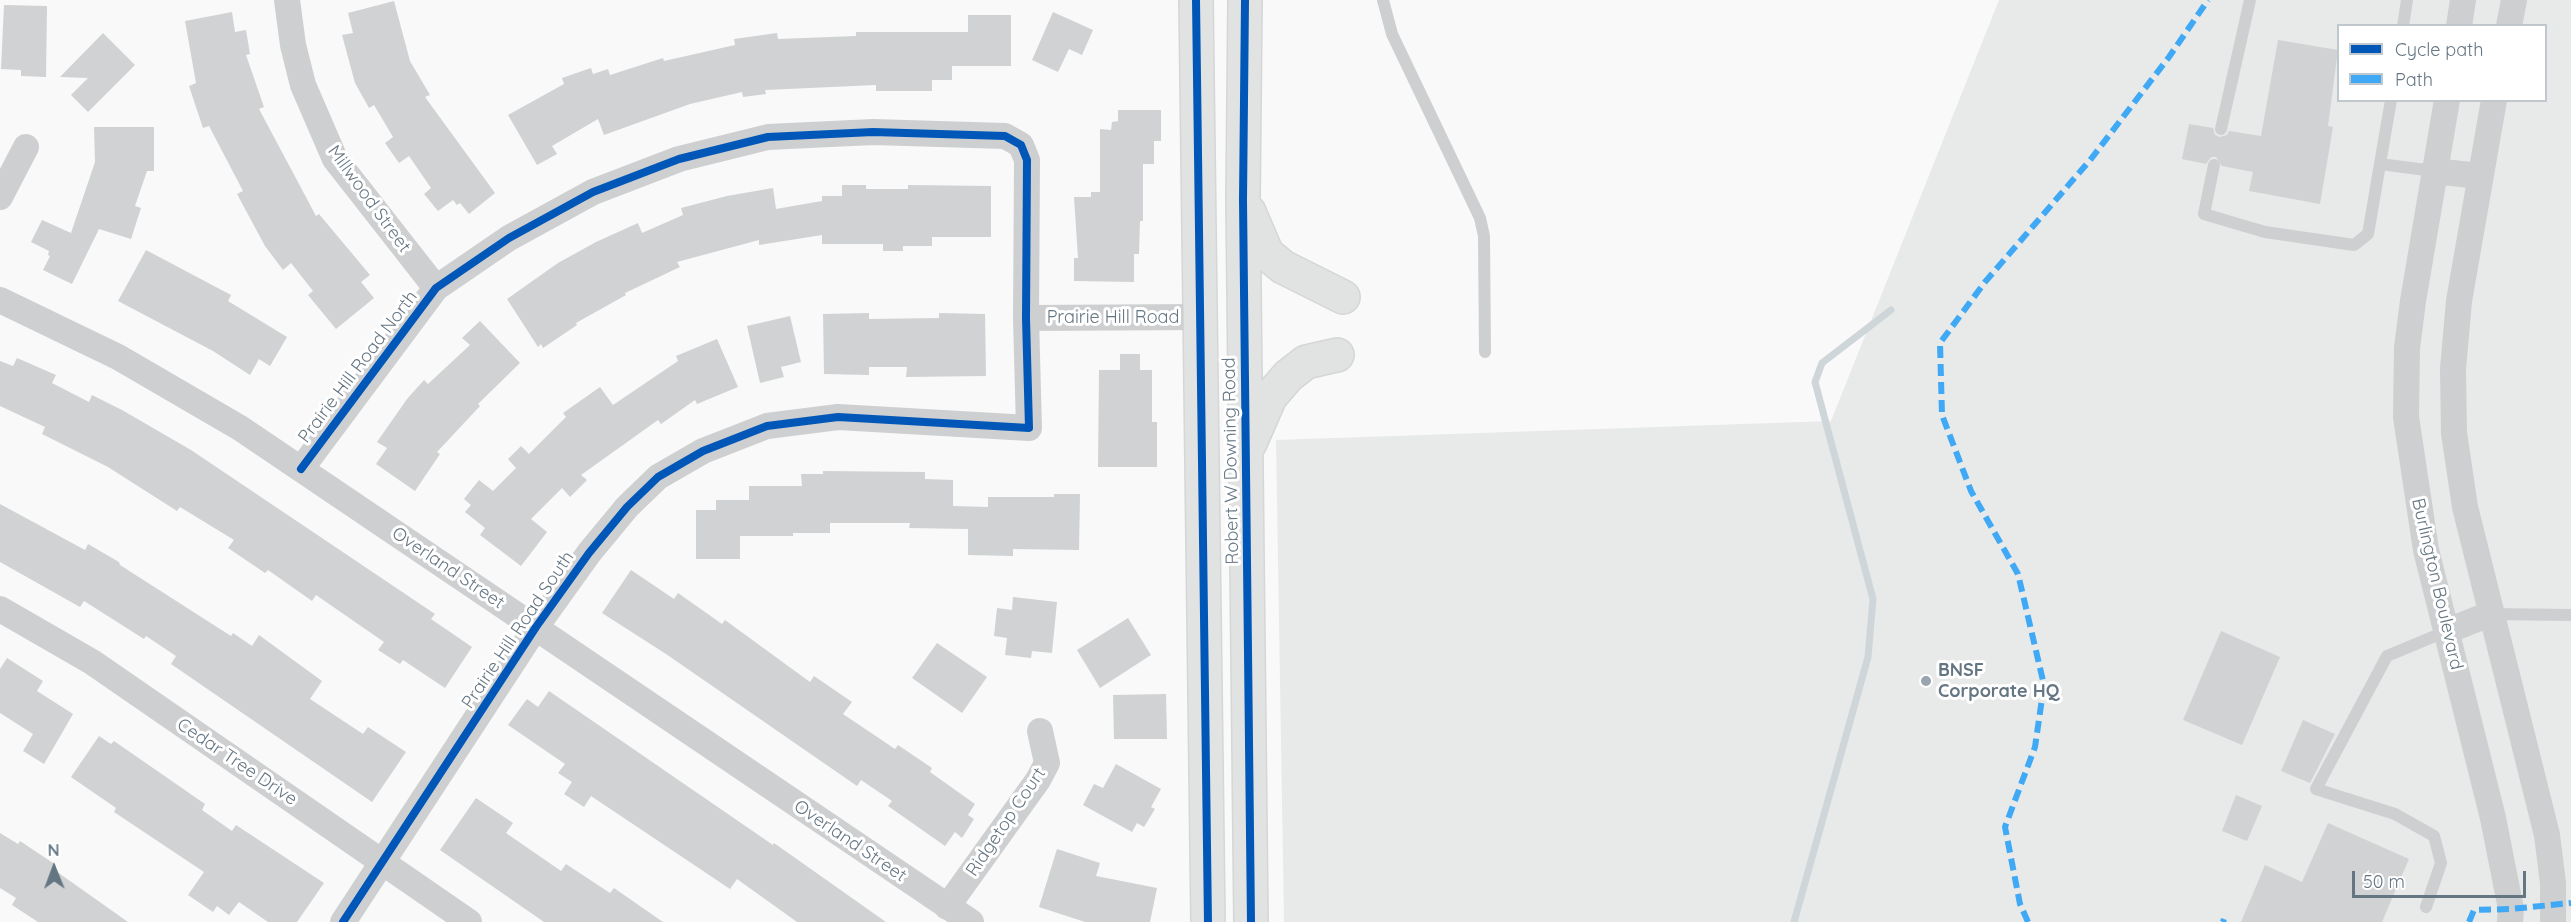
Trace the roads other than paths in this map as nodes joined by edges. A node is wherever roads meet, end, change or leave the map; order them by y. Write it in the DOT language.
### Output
graph roads {
  1 [pos="287,0"];
  2 [pos="1196,0"];
  3 [pos="1245,0"];
  4 [pos="1383,0"];
  5 [pos="2250,0"];
  6 [pos="2407,0"];
  7 [pos="2463,0"];
  8 [pos="2514,0"];
  9 [pos="2403,24"];
  10 [pos="2459,24"];
  11 [pos="2508,24"];
  12 [pos="2391,102"];
  13 [pos="2447,102"];
  14 [pos="2494,102"];
  15 [pos="2221,129"];
  16 [pos="26,147"];
  17 [pos="2380,164"];
  18 [pos="2214,165"];
  19 [pos="2434,171"];
  20 [pos="2479,176"];
  21 [pos="0,197"];
  22 [pos="1243,200"];
  23 [pos="436,288"];
  24 [pos="1343,297"];
  25 [pos="0,300"];
  26 [pos="1200,317"];
  27 [pos="1026,318"];
  28 [pos="1485,352"];
  29 [pos="1337,355"];
  30 [pos="1245,453"];
  31 [pos="301,469"];
  32 [pos="0,609"];
  33 [pos="2490,614"];
  34 [pos="2571,615"];
  35 [pos="536,627"];
  36 [pos="2447,631"];
  37 [pos="1040,731"];
  38 [pos="381,861"];
  39 [pos="947,907"];
  40 [pos="2426,907"];
  41 [pos="343,922"];
  42 [pos="469,922"];
  43 [pos="972,922"];
  44 [pos="1208,922"];
  45 [pos="1251,922"];
  46 [pos="2510,922"];
  47 [pos="2553,922"];
  1 -- 23 [label="street, Millwood Street"];
  2 -- 26 [label="main road, Robert W Downing Road"];
  3 -- 22 [label="main road, Robert W Downing Road"];
  4 -- 28 [label="lane"];
  5 -- 15 [label="lane"];
  6 -- 9 [label="lane"];
  7 -- 10 [label="street"];
  8 -- 11 [label="street"];
  12 -- 17 [label="lane"];
  13 -- 19 [label="street, Burlington Boulevard"];
  14 -- 20 [label="street"];
  16 -- 21 [label="street"];
  17 -- 18 [label="lane"];
  17 -- 19 [label="lane"];
  19 -- 20 [label="street"];
  19 -- 36 [label="street, Burlington Boulevard"];
  20 -- 33 [label="street"];
  22 -- 24 [label="main road"];
  22 -- 30 [label="main road, Robert W Downing Road"];
  23 -- 27 [label="street, Prairie Hill Road North"];
  23 -- 31 [label="street, Prairie Hill Road North"];
  25 -- 31 [label="street, Overland Street"];
  26 -- 27 [label="street, Prairie Hill Road"];
  26 -- 44 [label="main road, Robert W Downing Road"];
  27 -- 35 [label="street, Prairie Hill Road South"];
  29 -- 30 [label="main road"];
  30 -- 45 [label="main road, Robert W Downing Road"];
  31 -- 35 [label="street, Overland Street"];
  32 -- 38 [label="street, Cedar Tree Drive"];
  33 -- 34 [label="lane"];
  33 -- 36 [label="street"];
  33 -- 47 [label="street"];
  35 -- 38 [label="street, Prairie Hill Road South"];
  35 -- 39 [label="street, Overland Street"];
  36 -- 40 [label="lane"];
  36 -- 46 [label="street, Burlington Boulevard"];
  37 -- 39 [label="street, Ridgetop Court"];
  38 -- 41 [label="street, Prairie Hill Road South"];
  38 -- 42 [label="street, Cedar Tree Drive"];
  39 -- 43 [label="street, Overland Street"];
}
